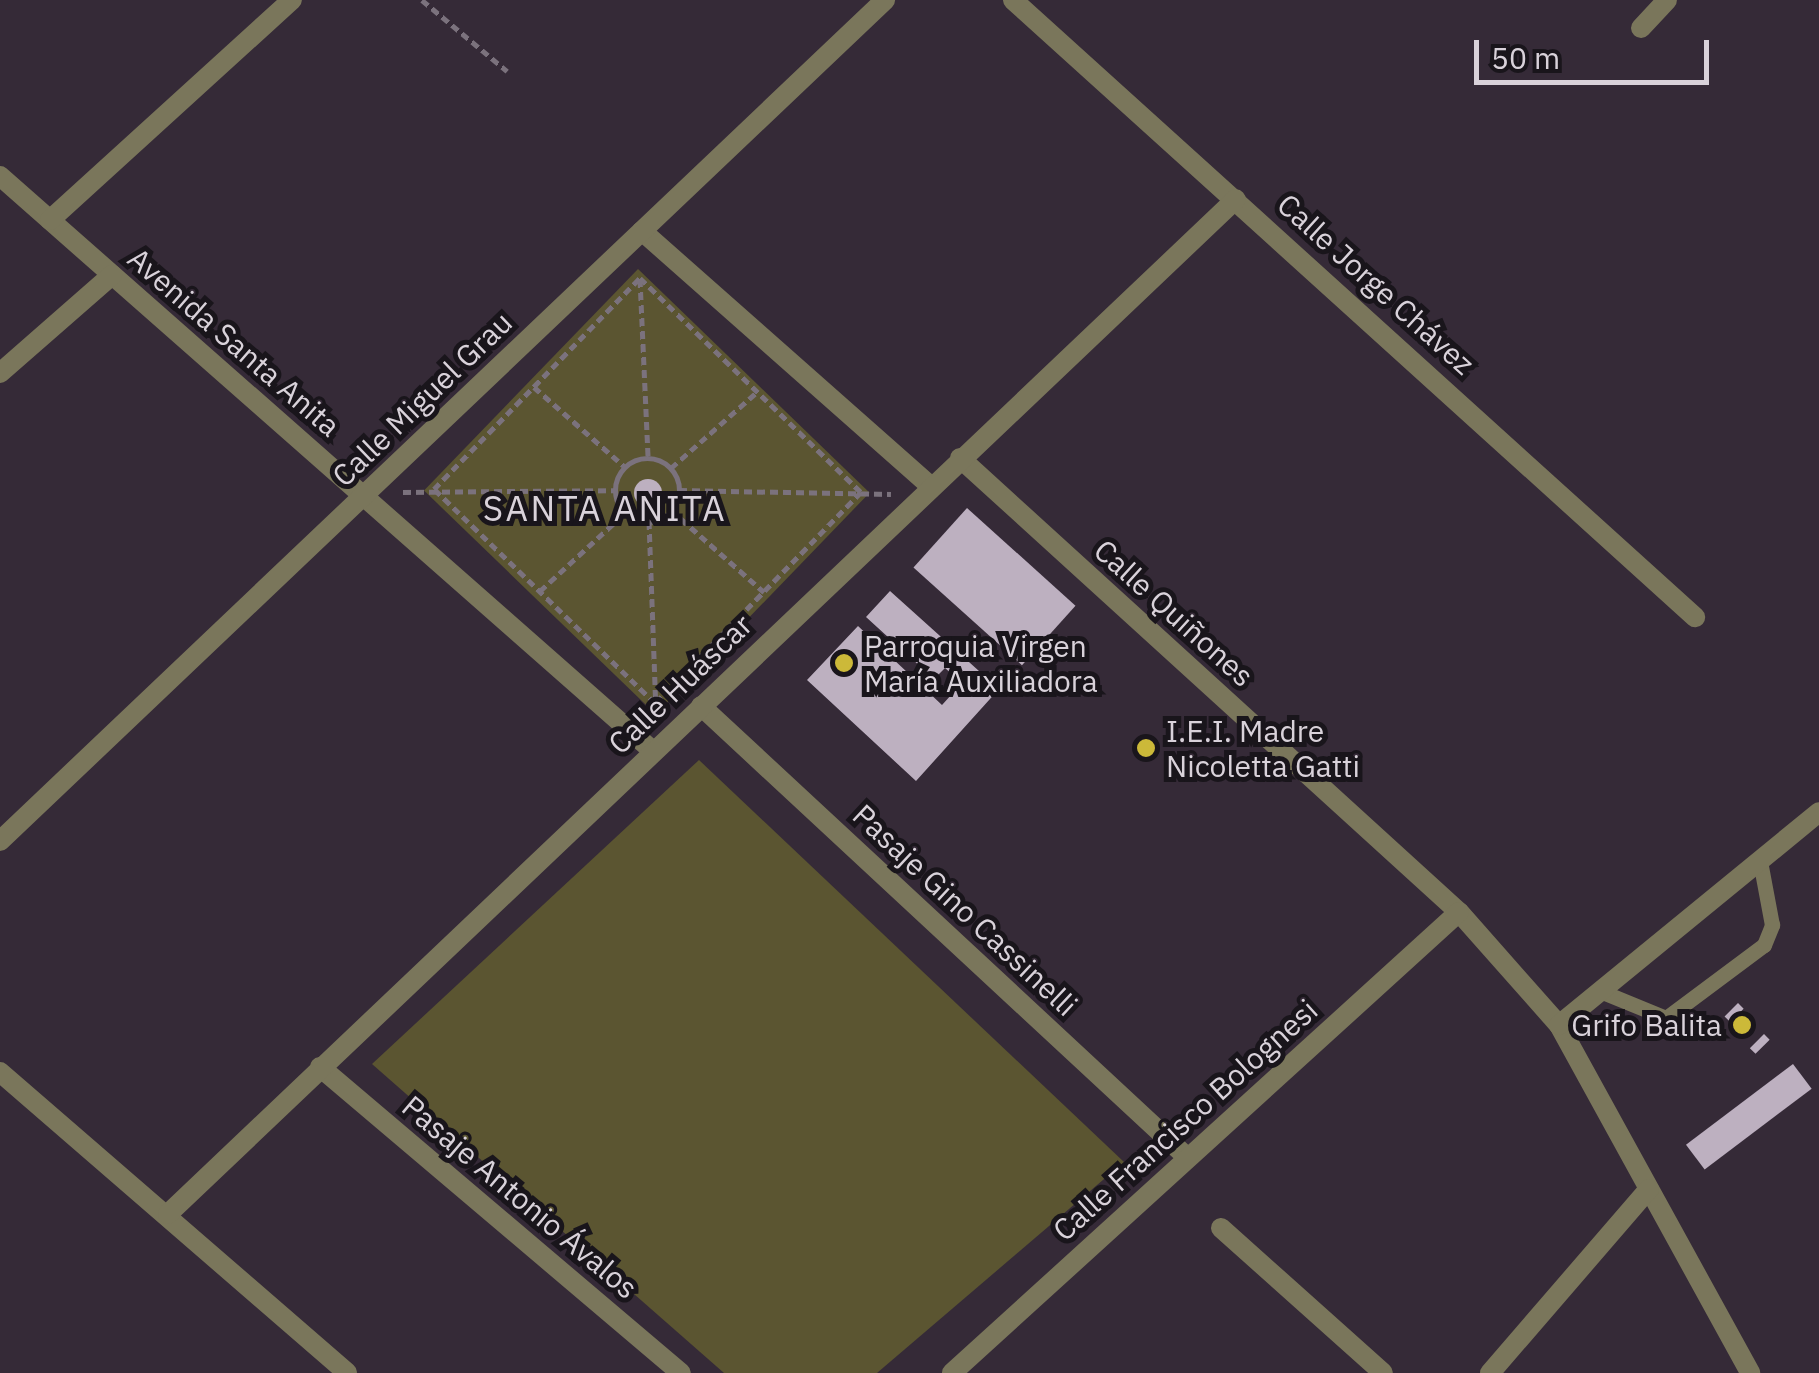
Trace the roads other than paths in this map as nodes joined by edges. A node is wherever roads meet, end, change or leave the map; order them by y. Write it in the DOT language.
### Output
graph roads {
  1 [pos="292,0"];
  2 [pos="885,0"];
  3 [pos="1014,0"];
  4 [pos="1667,0"];
  5 [pos="1642,28"];
  6 [pos="0,176"];
  7 [pos="1236,199"];
  8 [pos="50,220"];
  9 [pos="642,232"];
  10 [pos="112,274"];
  11 [pos="0,373"];
  12 [pos="960,458"];
  13 [pos="926,491"];
  14 [pos="364,496"];
  15 [pos="1695,617"];
  16 [pos="700,706"];
  17 [pos="656,748"];
  18 [pos="1819,812"];
  19 [pos="0,841"];
  20 [pos="1760,861"];
  21 [pos="1459,912"];
  22 [pos="1600,991"];
  23 [pos="1559,1024"];
  24 [pos="320,1068"];
  25 [pos="0,1072"];
  26 [pos="1188,1158"];
  27 [pos="1650,1189"];
  28 [pos="168,1214"];
  29 [pos="1221,1228"];
  30 [pos="346,1373"];
  31 [pos="682,1373"];
  32 [pos="952,1373"];
  33 [pos="1383,1373"];
  34 [pos="1490,1373"];
  35 [pos="1750,1373"];
  1 -- 8 [label="street"];
  2 -- 9 [label="street, Calle Miguel Grau"];
  3 -- 7 [label="street, Calle Jorge Chávez"];
  4 -- 5 [label="street"];
  6 -- 8 [label="street, Avenida Santa Anita"];
  7 -- 12 [label="street, Calle Huáscar"];
  7 -- 15 [label="street, Calle Jorge Chávez"];
  8 -- 10 [label="street, Avenida Santa Anita"];
  9 -- 13 [label="street"];
  9 -- 14 [label="street, Calle Miguel Grau"];
  10 -- 11 [label="street"];
  10 -- 14 [label="street, Avenida Santa Anita"];
  12 -- 13 [label="street, Calle Huáscar"];
  12 -- 21 [label="street, Calle Quiñones"];
  13 -- 16 [label="street, Calle Huáscar"];
  14 -- 17 [label="street, Avenida Santa Anita"];
  14 -- 19 [label="street, Calle Miguel Grau"];
  16 -- 17 [label="street, Calle Huáscar"];
  16 -- 26 [label="street, Pasaje Gino Cassinelli"];
  17 -- 24 [label="street, Calle Huáscar"];
  18 -- 20 [label="street"];
  20 -- 22 [label="street"];
  20 -- 22 [label="lane"];
  21 -- 23 [label="street, Calle Quiñones"];
  21 -- 26 [label="street, Calle Francisco Bolognesi"];
  22 -- 23 [label="street"];
  23 -- 27 [label="street, Calle Quiñones"];
  24 -- 28 [label="street, Calle Huáscar"];
  24 -- 31 [label="street, Pasaje Antonio Ávalos"];
  25 -- 28 [label="street"];
  26 -- 32 [label="street, Calle Francisco Bolognesi"];
  27 -- 34 [label="street"];
  27 -- 35 [label="street, Calle Quiñones"];
  28 -- 30 [label="street"];
  29 -- 33 [label="street"];
}
